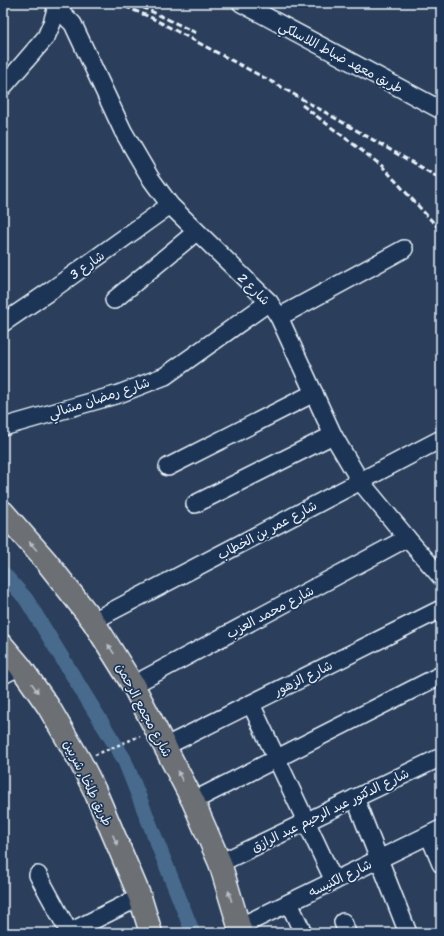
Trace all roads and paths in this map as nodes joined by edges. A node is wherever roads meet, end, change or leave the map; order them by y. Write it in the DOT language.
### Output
graph roads {
  1 [pos="241,3"];
  2 [pos="56,5"];
  3 [pos="3,87"];
  4 [pos="441,110"];
  5 [pos="170,205"];
  6 [pos="196,232"];
  7 [pos="404,249"];
  8 [pos="114,300"];
  9 [pos="269,302"];
  10 [pos="279,317"];
  11 [pos="3,323"];
  12 [pos="314,393"];
  13 [pos="3,427"];
  14 [pos="333,435"];
  15 [pos="441,439"];
  16 [pos="168,467"];
  17 [pos="360,481"];
  18 [pos="195,504"];
  19 [pos="3,512"];
  20 [pos="407,538"];
  21 [pos="441,577"];
  22 [pos="441,609"];
  23 [pos="93,621"];
  24 [pos="3,646"];
  25 [pos="12,670"];
  26 [pos="441,675"];
  27 [pos="133,685"];
  28 [pos="251,704"];
  29 [pos="143,734"];
  30 [pos="164,747"];
  31 [pos="98,754"];
  32 [pos="441,756"];
  33 [pos="276,759"];
  34 [pos="355,798"];
  35 [pos="193,801"];
  36 [pos="305,822"];
  37 [pos="435,832"];
  38 [pos="379,859"];
  39 [pos="220,863"];
  40 [pos="441,864"];
  41 [pos="38,875"];
  42 [pos="334,881"];
  43 [pos="140,897"];
  44 [pos="289,903"];
  45 [pos="240,930"];
  46 [pos="69,933"];
  47 [pos="151,933"];
  48 [pos="303,933"];
  49 [pos="408,933"];
  1 -- 4 [label="street, طريق معهد ضباط اللاسلكي"];
  2 -- 3 [label="street"];
  2 -- 5 [label="street, شارع 2"];
  5 -- 6 [label="street, شارع 2"];
  5 -- 11 [label="street, شارع 3"];
  6 -- 8 [label="street"];
  6 -- 9 [label="street, شارع 2"];
  7 -- 10 [label="street"];
  9 -- 10 [label="street, شارع 2"];
  9 -- 13 [label="street, شارع رمضان مشالي"];
  10 -- 12 [label="street, شارع 2"];
  12 -- 14 [label="street, شارع 2"];
  12 -- 16 [label="street"];
  14 -- 17 [label="street, شارع 2"];
  14 -- 18 [label="street"];
  15 -- 17 [label="street, شارع عمر بن الخطاب"];
  17 -- 20 [label="street, شارع 2"];
  17 -- 23 [label="street, شارع عمر بن الخطاب"];
  23 -- 19 [label="main road, شارع مجمع الرحمن, one-way"];
  20 -- 21 [label="street, شارع 2"];
  20 -- 27 [label="street, شارع محمد العزب"];
  22 -- 28 [label="street, شارع الزهور"];
  27 -- 23 [label="main road, شارع مجمع الرحمن, one-way"];
  24 -- 25 [label="main road, طريق طلخا, شربين"];
  25 -- 43 [label="main road, طريق طلخا, شربين, one-way"];
  26 -- 33 [label="street"];
  27 -- 30 [label="main road, شارع مجمع الرحمن"];
  28 -- 30 [label="street, شارع الزهور"];
  28 -- 33 [label="street"];
  29 -- 31 [label="path"];
  35 -- 30 [label="main road, شارع مجمع الرحمن, one-way"];
  32 -- 34 [label="street, شارع الدكتور عبد الرحيم عبد الرازق"];
  33 -- 35 [label="street"];
  33 -- 36 [label="street"];
  34 -- 36 [label="street, شارع الدكتور عبد الرحيم عبد الرازق"];
  34 -- 38 [label="street"];
  35 -- 39 [label="main road, شارع مجمع الرحمن"];
  36 -- 39 [label="street, شارع الدكتور عبد الرحيم عبد الرازق"];
  36 -- 42 [label="street"];
  37 -- 38 [label="street, شارع الكنيسه"];
  37 -- 40 [label="street"];
  38 -- 42 [label="street, شارع الكنيسه"];
  38 -- 49 [label="street"];
  45 -- 39 [label="main road, شارع مجمع الرحمن, one-way"];
  41 -- 46 [label="street"];
  42 -- 44 [label="street, شارع الكنيسه"];
  43 -- 46 [label="street"];
  43 -- 47 [label="main road, طريق طلخا, شربين"];
  44 -- 45 [label="street, شارع الكنيسه"];
  44 -- 48 [label="street"];
}
